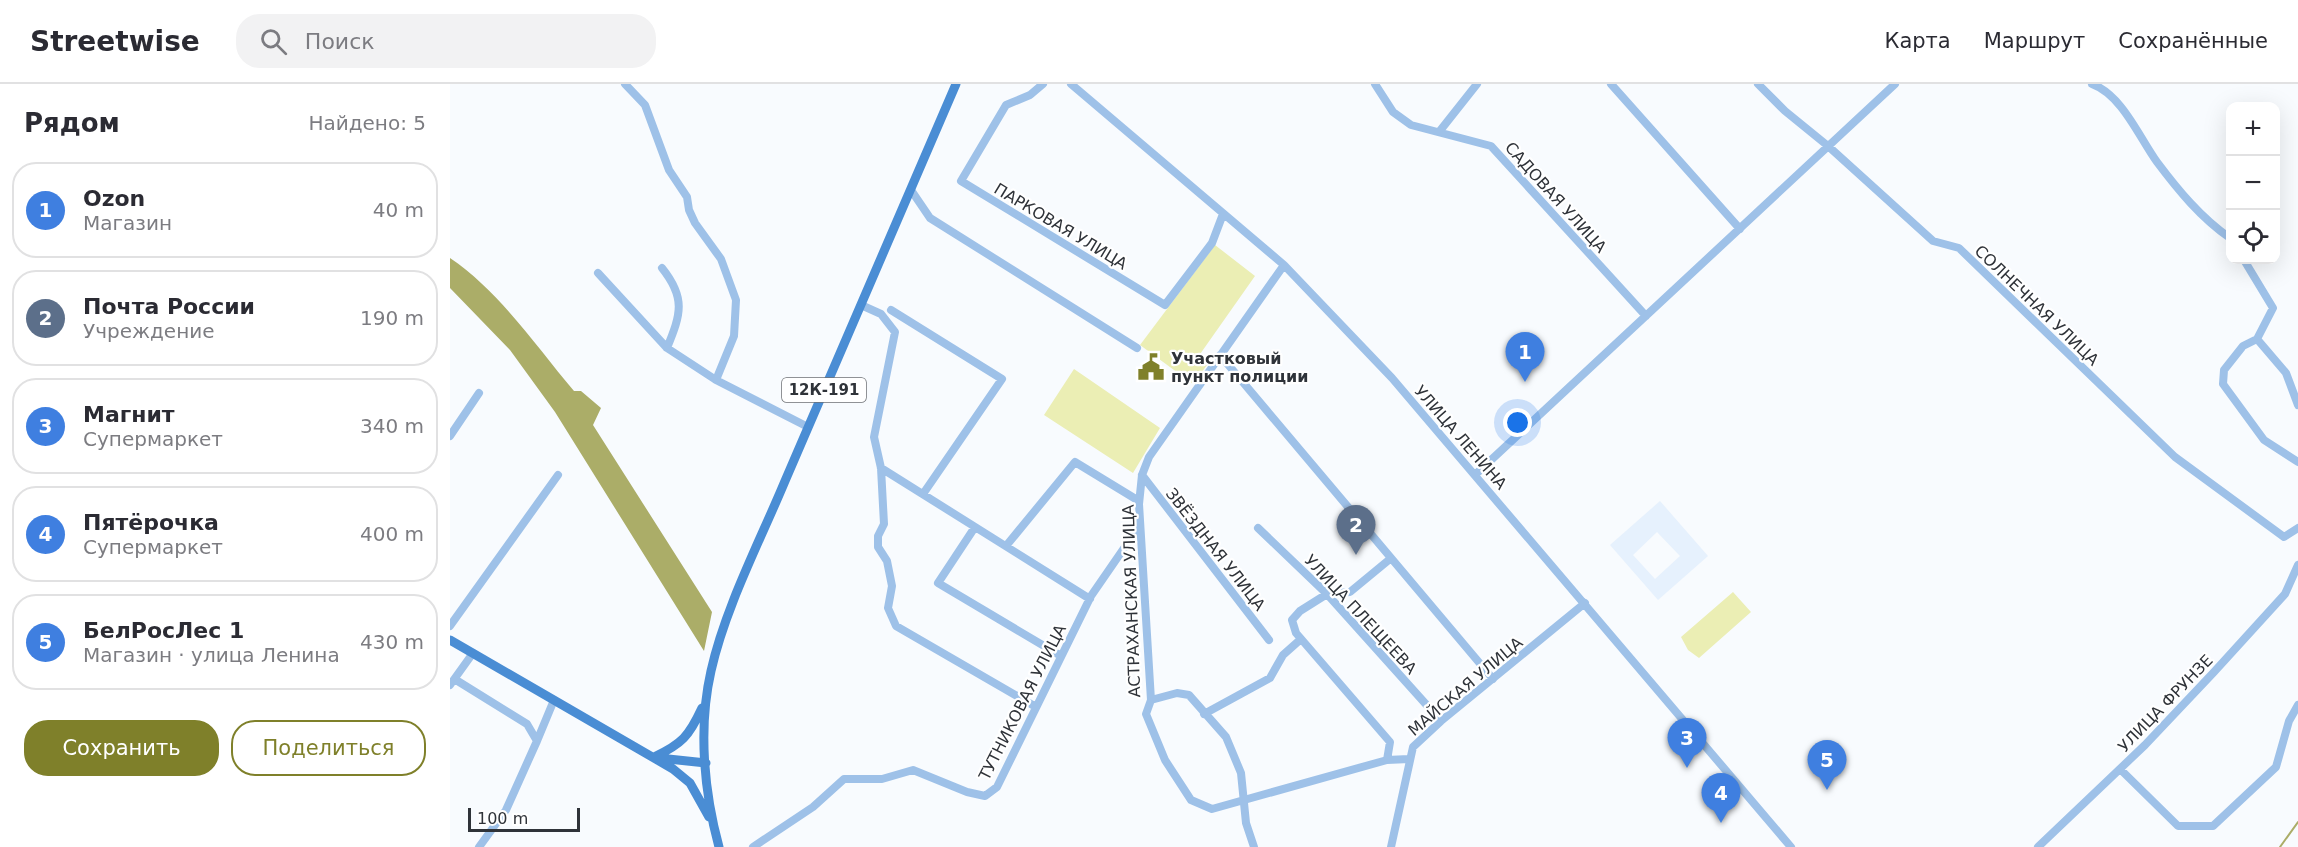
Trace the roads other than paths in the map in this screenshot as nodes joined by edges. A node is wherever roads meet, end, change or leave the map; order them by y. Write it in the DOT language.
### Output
graph roads {
  1 [pos="625,84"];
  2 [pos="956,84"];
  3 [pos="1043,84"];
  4 [pos="1071,84"];
  5 [pos="1376,84"];
  6 [pos="1477,84"];
  7 [pos="1611,84"];
  8 [pos="1758,84"];
  9 [pos="1895,84"];
  10 [pos="2092,84"];
  11 [pos="1439,132"];
  12 [pos="1828,146"];
  13 [pos="910,190"];
  14 [pos="1223,214"];
  15 [pos="1740,229"];
  16 [pos="2226,234"];
  17 [pos="2246,264"];
  18 [pos="1284,265"];
  19 [pos="662,267"];
  20 [pos="598,273"];
  21 [pos="861,305"];
  22 [pos="891,310"];
  23 [pos="1646,316"];
  24 [pos="2258,339"];
  25 [pos="668,348"];
  26 [pos="1137,348"];
  27 [pos="1220,355"];
  28 [pos="716,380"];
  29 [pos="479,393"];
  30 [pos="2298,405"];
  31 [pos="808,427"];
  32 [pos="450,436"];
  33 [pos="2298,462"];
  34 [pos="881,468"];
  35 [pos="558,474"];
  36 [pos="1476,474"];
  37 [pos="1142,475"];
  38 [pos="923,494"];
  39 [pos="1139,501"];
  40 [pos="1140,525"];
  41 [pos="975,527"];
  42 [pos="1258,528"];
  43 [pos="2298,528"];
  44 [pos="1006,546"];
  45 [pos="1390,559"];
  46 [pos="2298,565"];
  47 [pos="1327,594"];
  48 [pos="1090,599"];
  49 [pos="1585,603"];
  50 [pos="450,626"];
  51 [pos="1301,639"];
  52 [pos="450,640"];
  53 [pos="1269,640"];
  54 [pos="473,653"];
  55 [pos="1061,656"];
  56 [pos="1493,679"];
  57 [pos="453,683"];
  58 [pos="554,700"];
  59 [pos="706,700"];
  60 [pos="1151,700"];
  61 [pos="2298,705"];
  62 [pos="1036,707"];
  63 [pos="1204,714"];
  64 [pos="1441,721"];
  65 [pos="537,741"];
  66 [pos="654,757"];
  67 [pos="1409,759"];
  68 [pos="1387,760"];
  69 [pos="706,763"];
  70 [pos="2120,769"];
  71 [pos="1243,800"];
  72 [pos="713,826"];
  73 [pos="479,847"];
  74 [pos="719,847"];
  75 [pos="753,847"];
  76 [pos="1254,847"];
  77 [pos="1391,847"];
  78 [pos="1791,847"];
  79 [pos="2038,847"];
  1 -- 28 [label="street"];
  2 -- 13 [label="main road, 12К-191"];
  3 -- 14 [label="street, ПАРКОВАЯ УЛИЦА"];
  4 -- 14 [label="street, УЛИЦА ЛЕНИНА"];
  5 -- 11 [label="street, САДОВАЯ УЛИЦА"];
  6 -- 11 [label="street"];
  7 -- 15 [label="street"];
  8 -- 12 [label="street, СОЛНЕЧНАЯ УЛИЦА"];
  9 -- 12 [label="street"];
  10 -- 16 [label="street"];
  11 -- 23 [label="street, САДОВАЯ УЛИЦА"];
  12 -- 15 [label="street"];
  12 -- 43 [label="street, СОЛНЕЧНАЯ УЛИЦА"];
  13 -- 21 [label="main road, 12К-191"];
  13 -- 26 [label="street"];
  14 -- 18 [label="street, УЛИЦА ЛЕНИНА"];
  15 -- 23 [label="street"];
  17 -- 24 [label="street"];
  18 -- 27 [label="street, АСТРАХАНСКАЯ УЛИЦА"];
  18 -- 36 [label="street, УЛИЦА ЛЕНИНА"];
  19 -- 25 [label="street"];
  20 -- 25 [label="street"];
  21 -- 31 [label="main road, 12К-191"];
  21 -- 34 [label="street"];
  22 -- 38 [label="street"];
  23 -- 36 [label="street"];
  24 -- 30 [label="street"];
  24 -- 33 [label="street"];
  25 -- 28 [label="street"];
  27 -- 37 [label="street, АСТРАХАНСКАЯ УЛИЦА"];
  27 -- 45 [label="street"];
  28 -- 31 [label="street"];
  29 -- 32 [label="street"];
  31 -- 59 [label="main road, 12К-191"];
  34 -- 38 [label="street"];
  34 -- 62 [label="street"];
  35 -- 50 [label="street"];
  36 -- 49 [label="street, УЛИЦА ЛЕНИНА"];
  37 -- 39 [label="street, АСТРАХАНСКАЯ УЛИЦА"];
  37 -- 53 [label="street, ЗВЁЗДНАЯ УЛИЦА"];
  38 -- 41 [label="street"];
  39 -- 40 [label="street, АСТРАХАНСКАЯ УЛИЦА"];
  39 -- 44 [label="street, ЗВЁЗДНАЯ УЛИЦА"];
  40 -- 48 [label="street, ТУТНИКОВАЯ УЛИЦА"];
  40 -- 60 [label="street, АСТРАХАНСКАЯ УЛИЦА"];
  41 -- 44 [label="street"];
  41 -- 55 [label="street"];
  42 -- 47 [label="street, УЛИЦА ПЛЕЩЕЕВА"];
  44 -- 48 [label="street"];
  45 -- 47 [label="street"];
  45 -- 56 [label="street"];
  46 -- 70 [label="street, УЛИЦА ФРУНЗЕ"];
  47 -- 51 [label="street"];
  47 -- 64 [label="street, УЛИЦА ПЛЕЩЕЕВА"];
  48 -- 55 [label="street, ТУТНИКОВАЯ УЛИЦА"];
  49 -- 56 [label="street, МАЙСКАЯ УЛИЦА"];
  49 -- 78 [label="street, УЛИЦА ЛЕНИНА"];
  51 -- 63 [label="street"];
  51 -- 68 [label="street"];
  52 -- 54 [label="main road"];
  54 -- 57 [label="street"];
  54 -- 58 [label="main road"];
  55 -- 62 [label="street, ТУТНИКОВАЯ УЛИЦА"];
  56 -- 64 [label="street, МАЙСКАЯ УЛИЦА"];
  57 -- 65 [label="street"];
  58 -- 65 [label="street"];
  58 -- 66 [label="main road"];
  59 -- 66 [label="main road"];
  59 -- 69 [label="main road, 12К-191"];
  60 -- 63 [label="street"];
  60 -- 71 [label="street, АСТРАХАНСКАЯ УЛИЦА"];
  61 -- 70 [label="street"];
  62 -- 75 [label="street, ТУТНИКОВАЯ УЛИЦА"];
  63 -- 71 [label="street"];
  64 -- 67 [label="street, МАЙСКАЯ УЛИЦА"];
  65 -- 73 [label="street"];
  66 -- 69 [label="main road"];
  66 -- 72 [label="main road"];
  67 -- 68 [label="street, АСТРАХАНСКАЯ УЛИЦА"];
  67 -- 77 [label="street, МАЙСКАЯ УЛИЦА"];
  68 -- 71 [label="street, АСТРАХАНСКАЯ УЛИЦА"];
  69 -- 72 [label="main road, 12К-191"];
  70 -- 79 [label="street, УЛИЦА ФРУНЗЕ"];
  71 -- 76 [label="street"];
  72 -- 74 [label="main road, 12К-191"];
}
